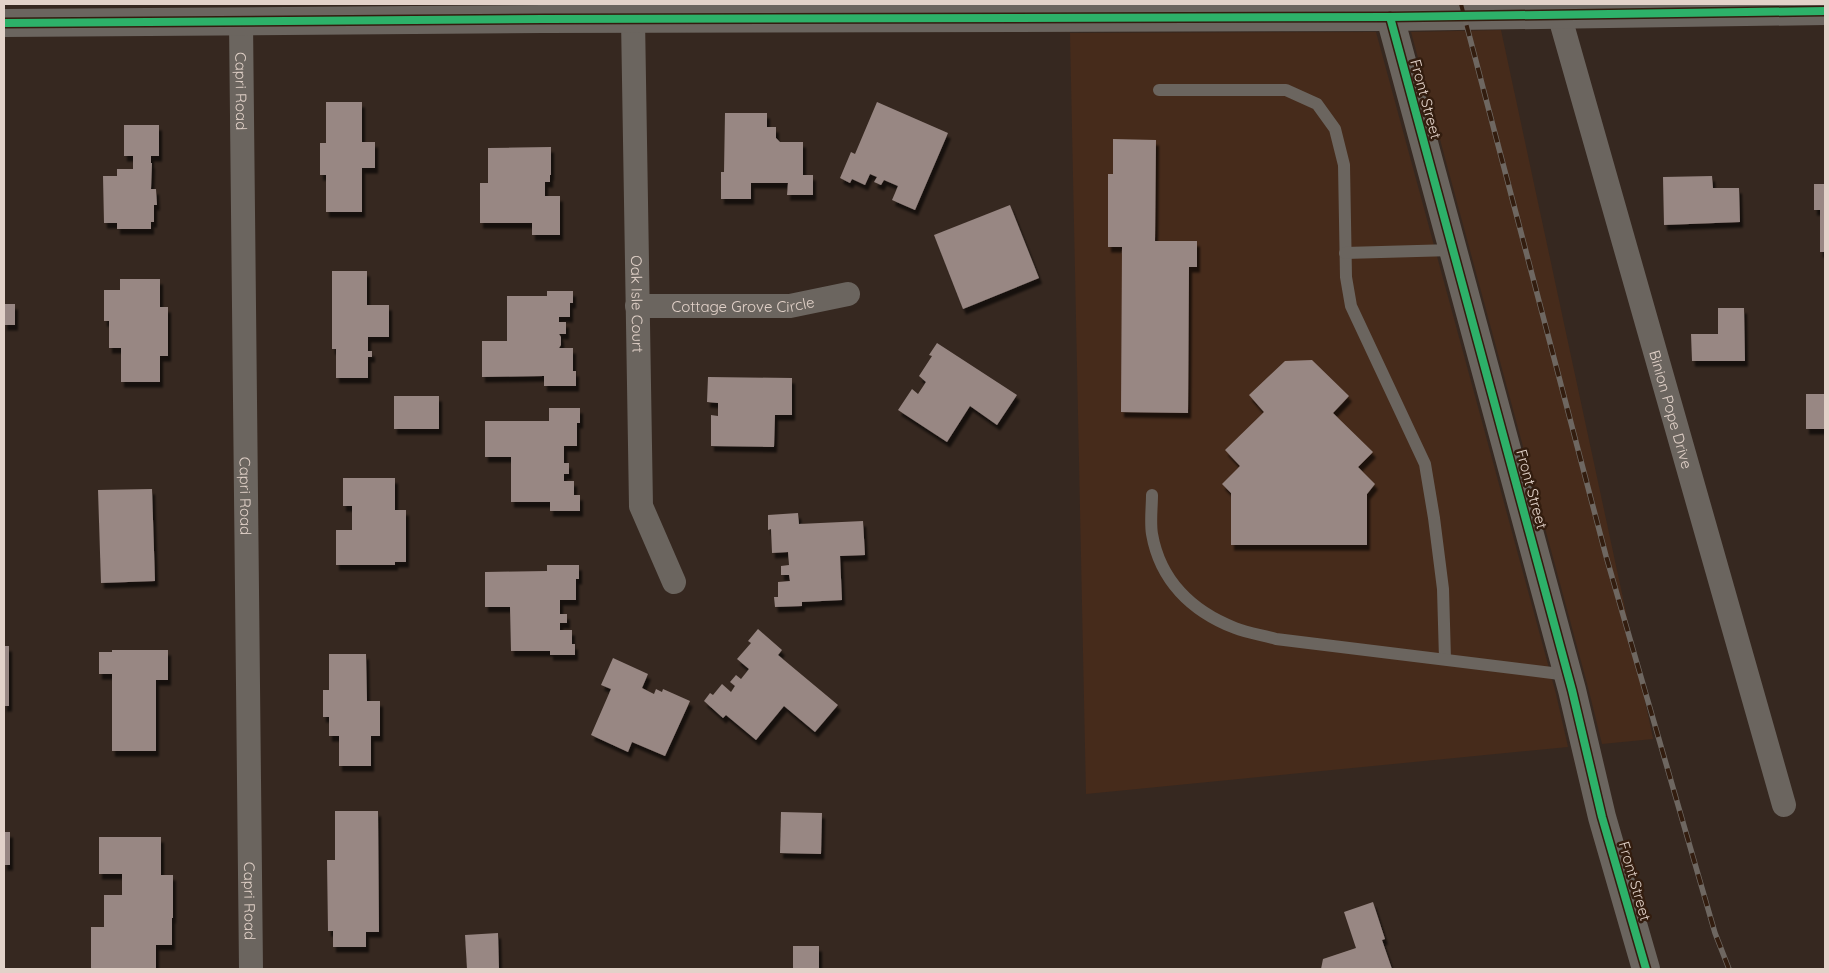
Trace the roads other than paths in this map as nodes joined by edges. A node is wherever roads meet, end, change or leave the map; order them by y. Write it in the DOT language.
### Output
graph roads {
  1 [pos="1388,10"];
  2 [pos="1180,11"];
  3 [pos="1825,11"];
  4 [pos="543,12"];
  5 [pos="1559,14"];
  6 [pos="634,19"];
  7 [pos="241,22"];
  8 [pos="4,23"];
  9 [pos="1159,90"];
  10 [pos="1453,250"];
  11 [pos="1345,253"];
  12 [pos="848,294"];
  13 [pos="637,306"];
  14 [pos="1152,495"];
  15 [pos="674,582"];
  16 [pos="1445,659"];
  17 [pos="1568,674"];
  18 [pos="1784,805"];
  19 [pos="251,969"];
  20 [pos="1646,969"];
  1 -- 2 [label="street"];
  1 -- 5 [label="street"];
  1 -- 10 [label="street, Front Street"];
  2 -- 6 [label="street"];
  3 -- 5 [label="street"];
  4 -- 6 [label="street"];
  4 -- 7 [label="street"];
  5 -- 18 [label="street, Binion Pope Drive"];
  6 -- 13 [label="street, Oak Isle Court"];
  7 -- 8 [label="street"];
  7 -- 19 [label="street, Capri Road"];
  9 -- 11 [label="lane"];
  10 -- 11 [label="lane"];
  10 -- 17 [label="street, Front Street"];
  11 -- 16 [label="lane"];
  12 -- 13 [label="street, Cottage Grove Circle"];
  13 -- 15 [label="street, Oak Isle Court"];
  14 -- 16 [label="lane"];
  16 -- 17 [label="lane"];
  17 -- 20 [label="street, Front Street"];
}
